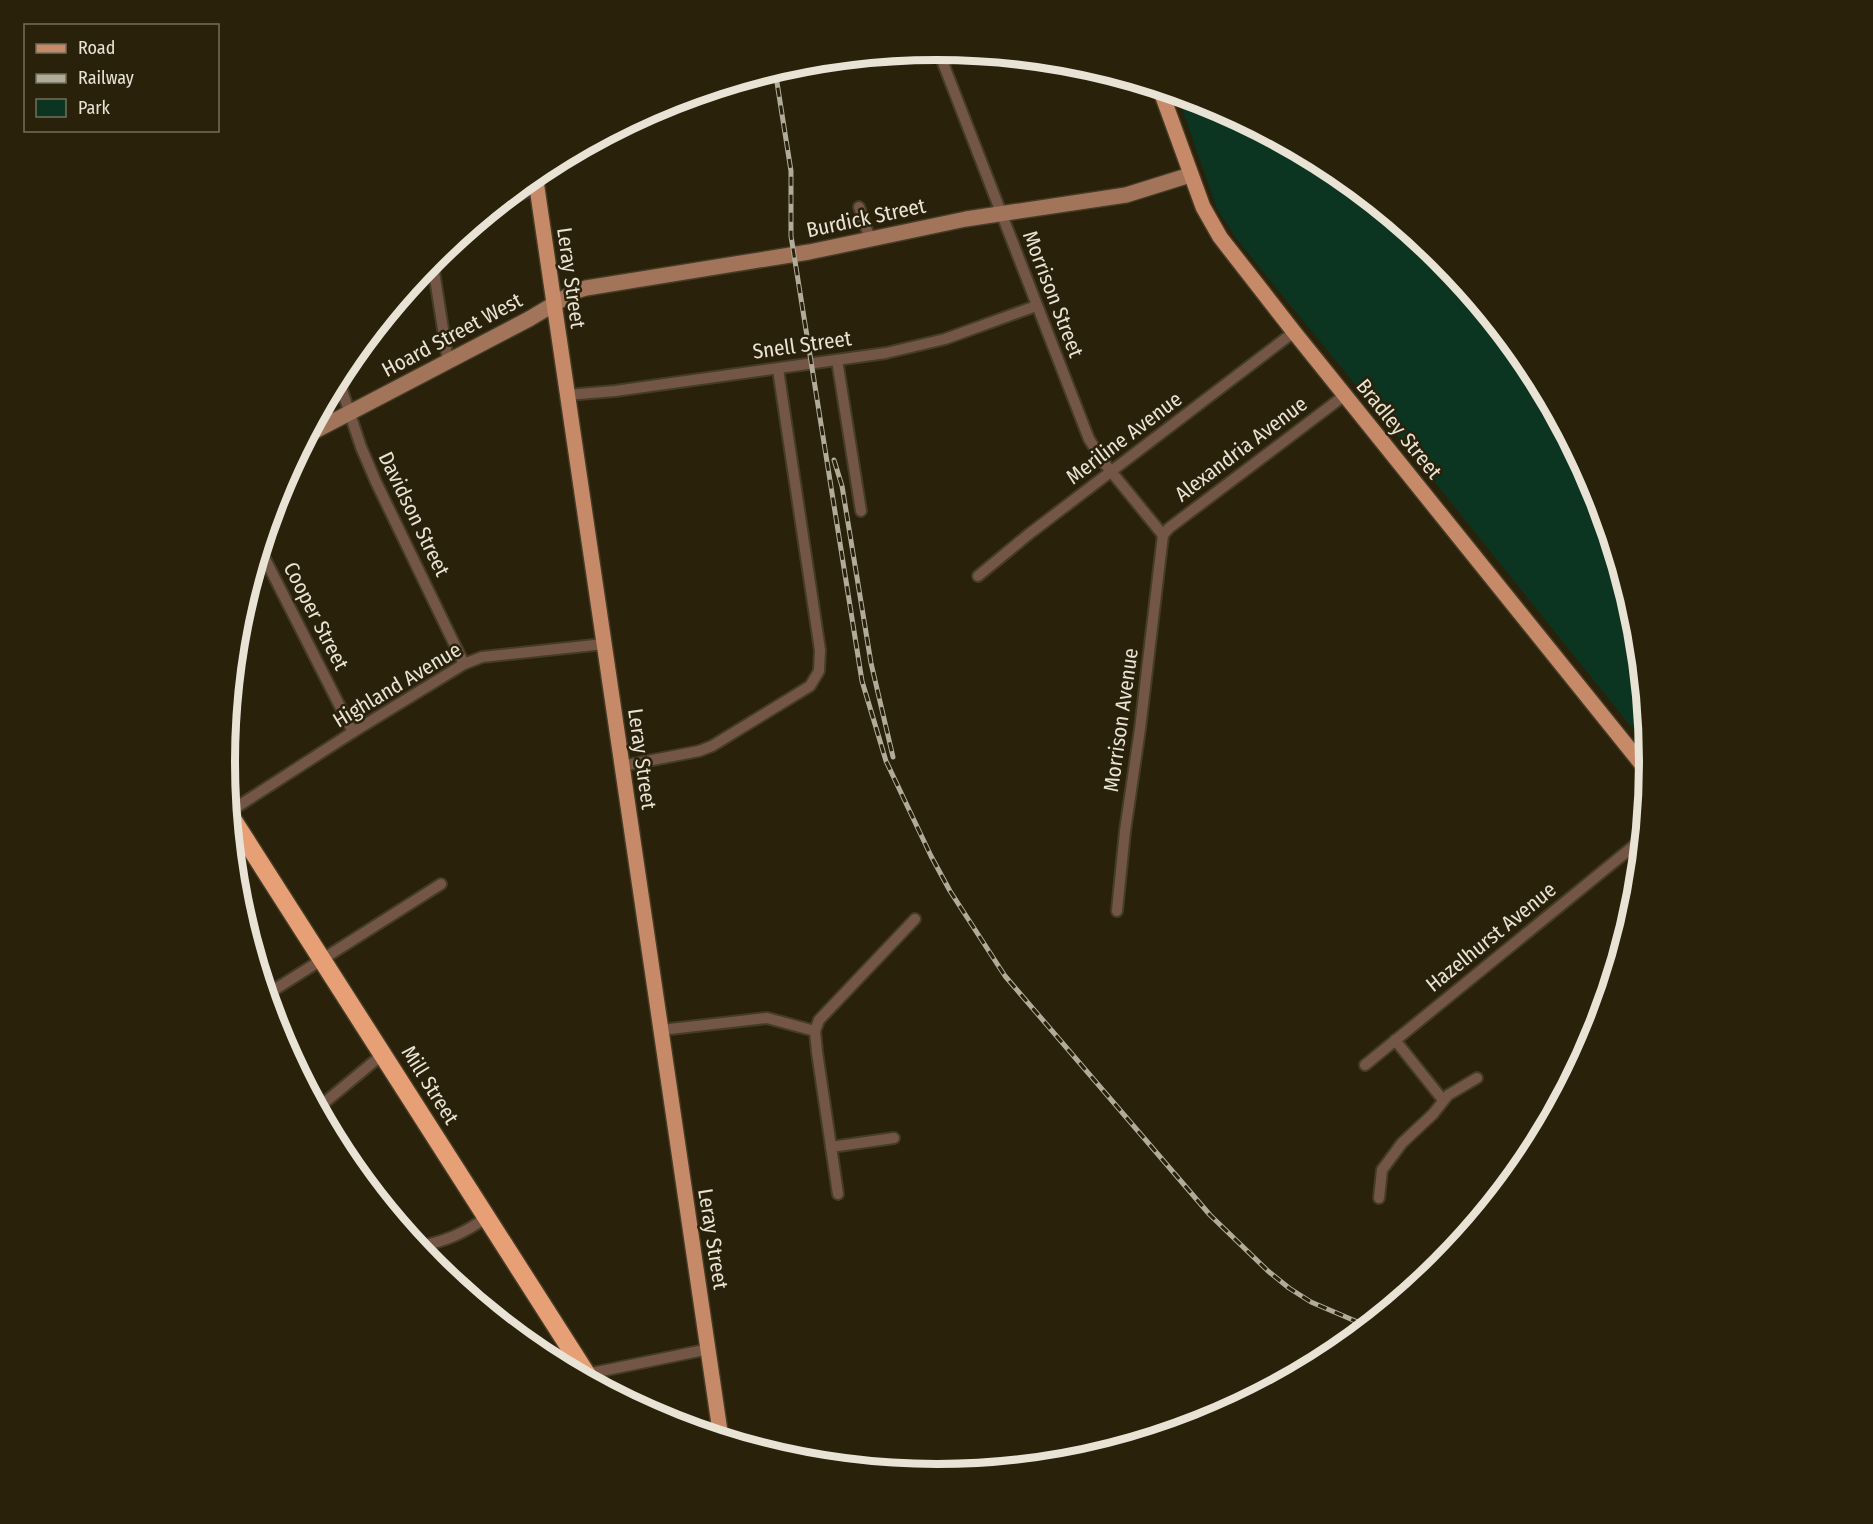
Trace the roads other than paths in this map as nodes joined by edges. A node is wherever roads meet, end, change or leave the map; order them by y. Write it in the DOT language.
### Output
graph roads {
  1 [pos="942,60"];
  2 [pos="1163,97"];
  3 [pos="1190,175"];
  4 [pos="537,185"];
  5 [pos="859,207"];
  6 [pos="1001,213"];
  7 [pos="870,239"];
  8 [pos="434,272"];
  9 [pos="553,305"];
  10 [pos="1036,306"];
  11 [pos="1294,332"];
  12 [pos="837,360"];
  13 [pos="448,361"];
  14 [pos="778,369"];
  15 [pos="342,390"];
  16 [pos="567,395"];
  17 [pos="1345,395"];
  18 [pos="349,413"];
  19 [pos="320,428"];
  20 [pos="1113,472"];
  21 [pos="861,511"];
  22 [pos="1163,535"];
  23 [pos="265,559"];
  24 [pos="978,576"];
  25 [pos="604,644"];
  26 [pos="464,664"];
  27 [pos="353,732"];
  28 [pos="1639,761"];
  29 [pos="622,766"];
  30 [pos="236,808"];
  31 [pos="238,827"];
  32 [pos="1633,847"];
  33 [pos="441,884"];
  34 [pos="1117,911"];
  35 [pos="915,919"];
  36 [pos="323,960"];
  37 [pos="273,991"];
  38 [pos="661,1030"];
  39 [pos="815,1030"];
  40 [pos="1395,1040"];
  41 [pos="383,1054"];
  42 [pos="1365,1065"];
  43 [pos="1477,1078"];
  44 [pos="1443,1100"];
  45 [pos="324,1103"];
  46 [pos="894,1138"];
  47 [pos="831,1147"];
  48 [pos="838,1194"];
  49 [pos="1379,1198"];
  50 [pos="487,1217"];
  51 [pos="428,1245"];
  52 [pos="709,1349"];
  53 [pos="583,1369"];
  54 [pos="597,1376"];
  55 [pos="720,1430"];
  1 -- 6 [label="street, Morrison Street"];
  2 -- 3 [label="main road, Bradley Street"];
  3 -- 6 [label="street, Burdick Street"];
  3 -- 11 [label="main road, Bradley Street"];
  4 -- 9 [label="main road, Leray Street"];
  5 -- 7 [label="street"];
  6 -- 7 [label="street, Burdick Street"];
  6 -- 10 [label="street, Morrison Street"];
  7 -- 9 [label="street, Burdick Street"];
  8 -- 13 [label="street"];
  9 -- 13 [label="street, Hoard Street West"];
  9 -- 16 [label="main road, Leray Street"];
  10 -- 12 [label="street, Snell Street"];
  10 -- 20 [label="street, Morrison Street"];
  11 -- 17 [label="main road, Bradley Street"];
  11 -- 20 [label="street, Meriline Avenue"];
  12 -- 14 [label="street, Snell Street"];
  12 -- 21 [label="street"];
  13 -- 18 [label="street, Hoard Street West"];
  14 -- 16 [label="street, Snell Street"];
  14 -- 29 [label="street"];
  15 -- 18 [label="street, Davidson Street"];
  16 -- 25 [label="main road, Leray Street"];
  17 -- 22 [label="street, Alexandria Avenue"];
  17 -- 28 [label="main road, Bradley Street"];
  18 -- 19 [label="street, Hoard Street West"];
  18 -- 26 [label="street, Davidson Street"];
  20 -- 22 [label="street, Morrison Street"];
  20 -- 24 [label="street, Meriline Avenue"];
  22 -- 34 [label="street, Morrison Avenue"];
  23 -- 27 [label="street, Cooper Street"];
  25 -- 26 [label="street, Highland Avenue"];
  25 -- 29 [label="main road, Leray Street"];
  26 -- 27 [label="street, Highland Avenue"];
  27 -- 30 [label="street, Highland Avenue"];
  29 -- 38 [label="main road, Leray Street"];
  31 -- 36 [label="highway, Mill Street"];
  32 -- 40 [label="street, Hazelhurst Avenue"];
  33 -- 36 [label="street"];
  35 -- 39 [label="street"];
  36 -- 37 [label="street"];
  36 -- 41 [label="highway, Mill Street"];
  38 -- 39 [label="street"];
  38 -- 52 [label="main road, Leray Street"];
  39 -- 47 [label="street"];
  40 -- 42 [label="street, Hazelhurst Avenue"];
  40 -- 44 [label="street"];
  41 -- 45 [label="street"];
  41 -- 50 [label="highway, Mill Street"];
  43 -- 44 [label="street"];
  44 -- 49 [label="street"];
  46 -- 47 [label="street"];
  47 -- 48 [label="street"];
  50 -- 51 [label="street"];
  50 -- 53 [label="highway, Mill Street"];
  52 -- 54 [label="street"];
  52 -- 55 [label="main road, Leray Street"];
}
